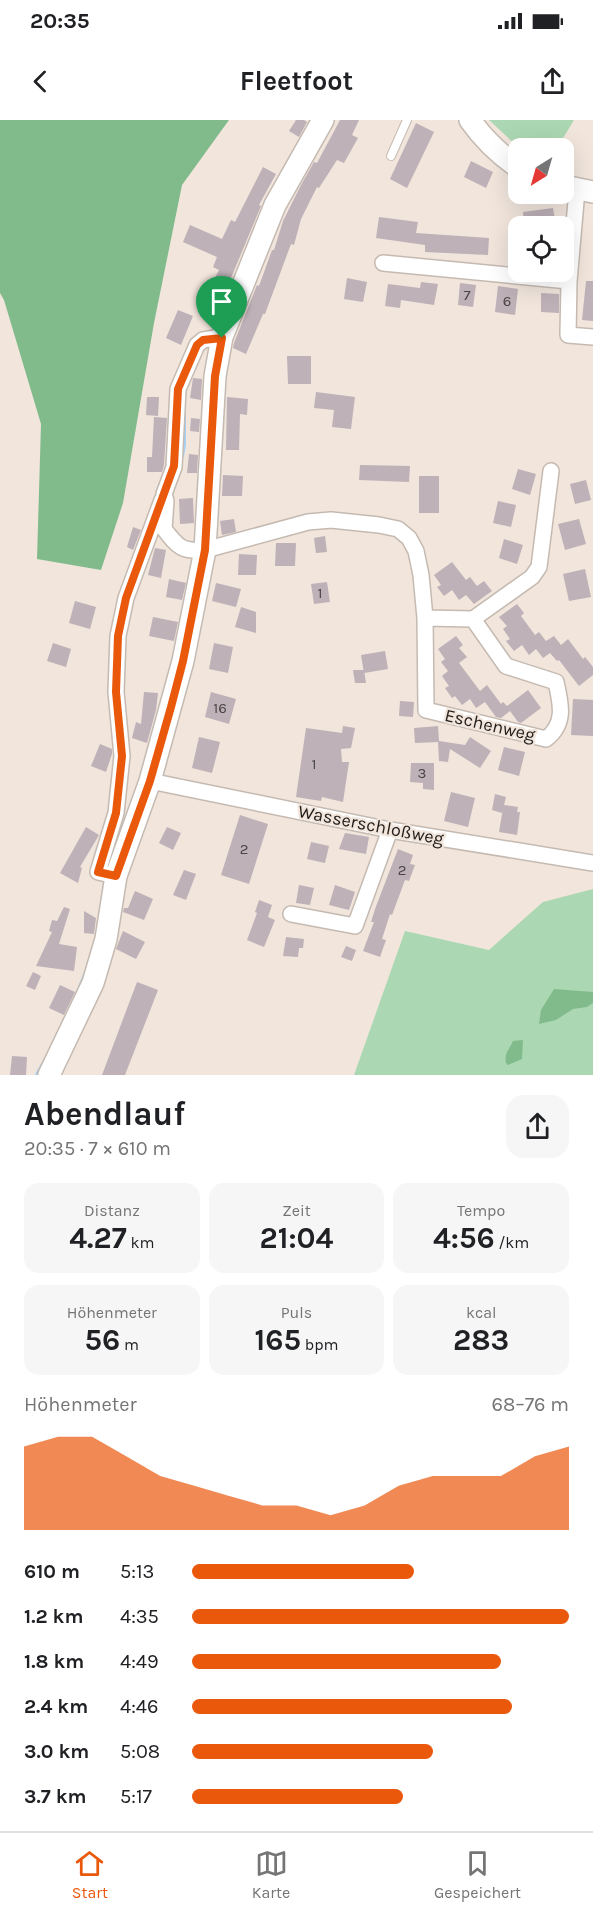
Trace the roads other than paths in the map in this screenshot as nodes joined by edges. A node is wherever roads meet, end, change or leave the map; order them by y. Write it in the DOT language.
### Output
graph roads {
  1 [pos="323,120"];
  2 [pos="407,120"];
  3 [pos="470,120"];
  4 [pos="391,156"];
  5 [pos="508,160"];
  6 [pos="578,190"];
  7 [pos="574,230"];
  8 [pos="382,263"];
  9 [pos="508,275"];
  10 [pos="569,282"];
  11 [pos="593,337"];
  12 [pos="222,338"];
  13 [pos="551,471"];
  14 [pos="164,494"];
  15 [pos="198,550"];
  16 [pos="425,618"];
  17 [pos="473,619"];
  18 [pos="150,781"];
  19 [pos="390,830"];
  20 [pos="593,863"];
  21 [pos="116,876"];
  22 [pos="291,914"];
  23 [pos="49,1075"];
  1 -- 12 [label="street"];
  2 -- 4 [label="lane"];
  3 -- 5 [label="street"];
  6 -- 7 [label="street"];
  8 -- 9 [label="street"];
  10 -- 11 [label="street"];
  12 -- 14 [label="street"];
  12 -- 15 [label="street"];
  13 -- 17 [label="street"];
  14 -- 15 [label="street"];
  14 -- 21 [label="street"];
  15 -- 16 [label="street, Eschenweg"];
  15 -- 18 [label="street"];
  16 -- 17 [label="street"];
  16 -- 17 [label="street, Eschenweg"];
  18 -- 19 [label="street, Wasserschloßweg"];
  18 -- 21 [label="street"];
  19 -- 20 [label="street, Wasserschloßweg"];
  19 -- 22 [label="street"];
  21 -- 23 [label="street"];
}
